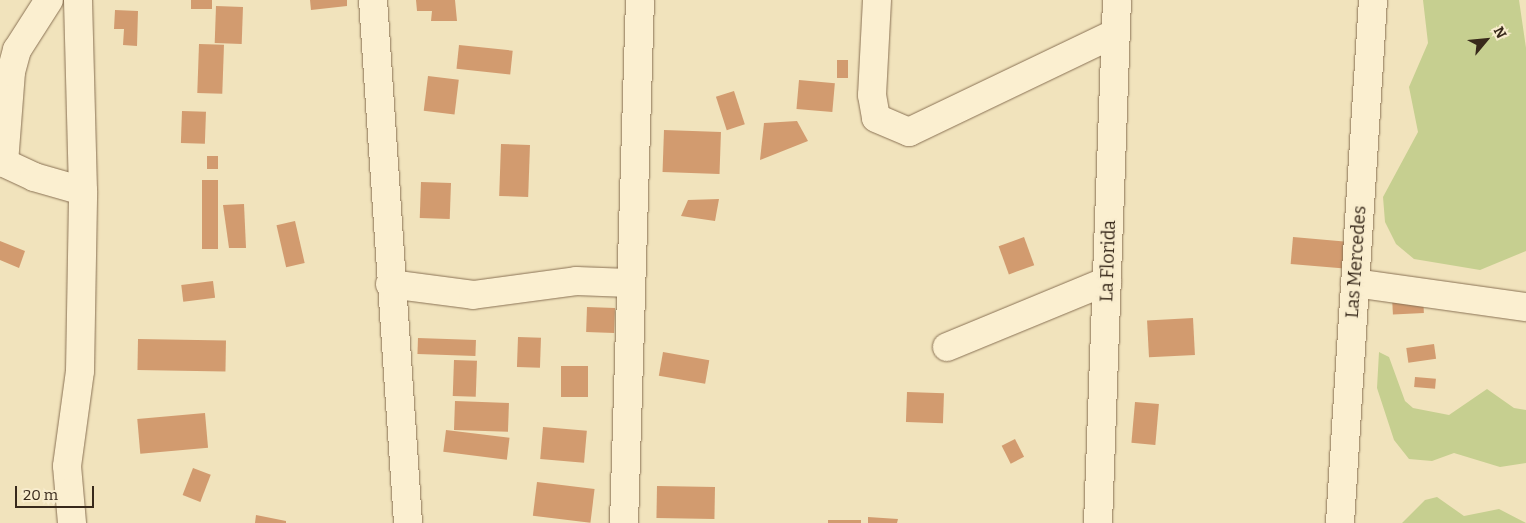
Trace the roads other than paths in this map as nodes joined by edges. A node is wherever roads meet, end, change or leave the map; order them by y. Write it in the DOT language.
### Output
graph roads {
  1 [pos="49,0"];
  2 [pos="78,0"];
  3 [pos="373,0"];
  4 [pos="640,0"];
  5 [pos="877,0"];
  6 [pos="1117,0"];
  7 [pos="1373,0"];
  8 [pos="1116,33"];
  9 [pos="2,162"];
  10 [pos="83,191"];
  11 [pos="1107,281"];
  12 [pos="629,283"];
  13 [pos="1355,283"];
  14 [pos="390,284"];
  15 [pos="1526,306"];
  16 [pos="947,347"];
  17 [pos="72,523"];
  18 [pos="408,523"];
  19 [pos="624,523"];
  20 [pos="1098,523"];
  21 [pos="1340,523"];
  1 -- 9 [label="street"];
  2 -- 10 [label="street"];
  3 -- 14 [label="street"];
  4 -- 12 [label="street"];
  5 -- 8 [label="street"];
  6 -- 8 [label="street, La Florida"];
  7 -- 13 [label="street, Las Mercedes"];
  8 -- 11 [label="street, La Florida"];
  9 -- 10 [label="street"];
  10 -- 17 [label="street"];
  11 -- 16 [label="street"];
  11 -- 20 [label="street, La Florida"];
  12 -- 14 [label="street"];
  12 -- 19 [label="street"];
  13 -- 15 [label="street"];
  13 -- 21 [label="street, Las Mercedes"];
  14 -- 18 [label="street"];
}
